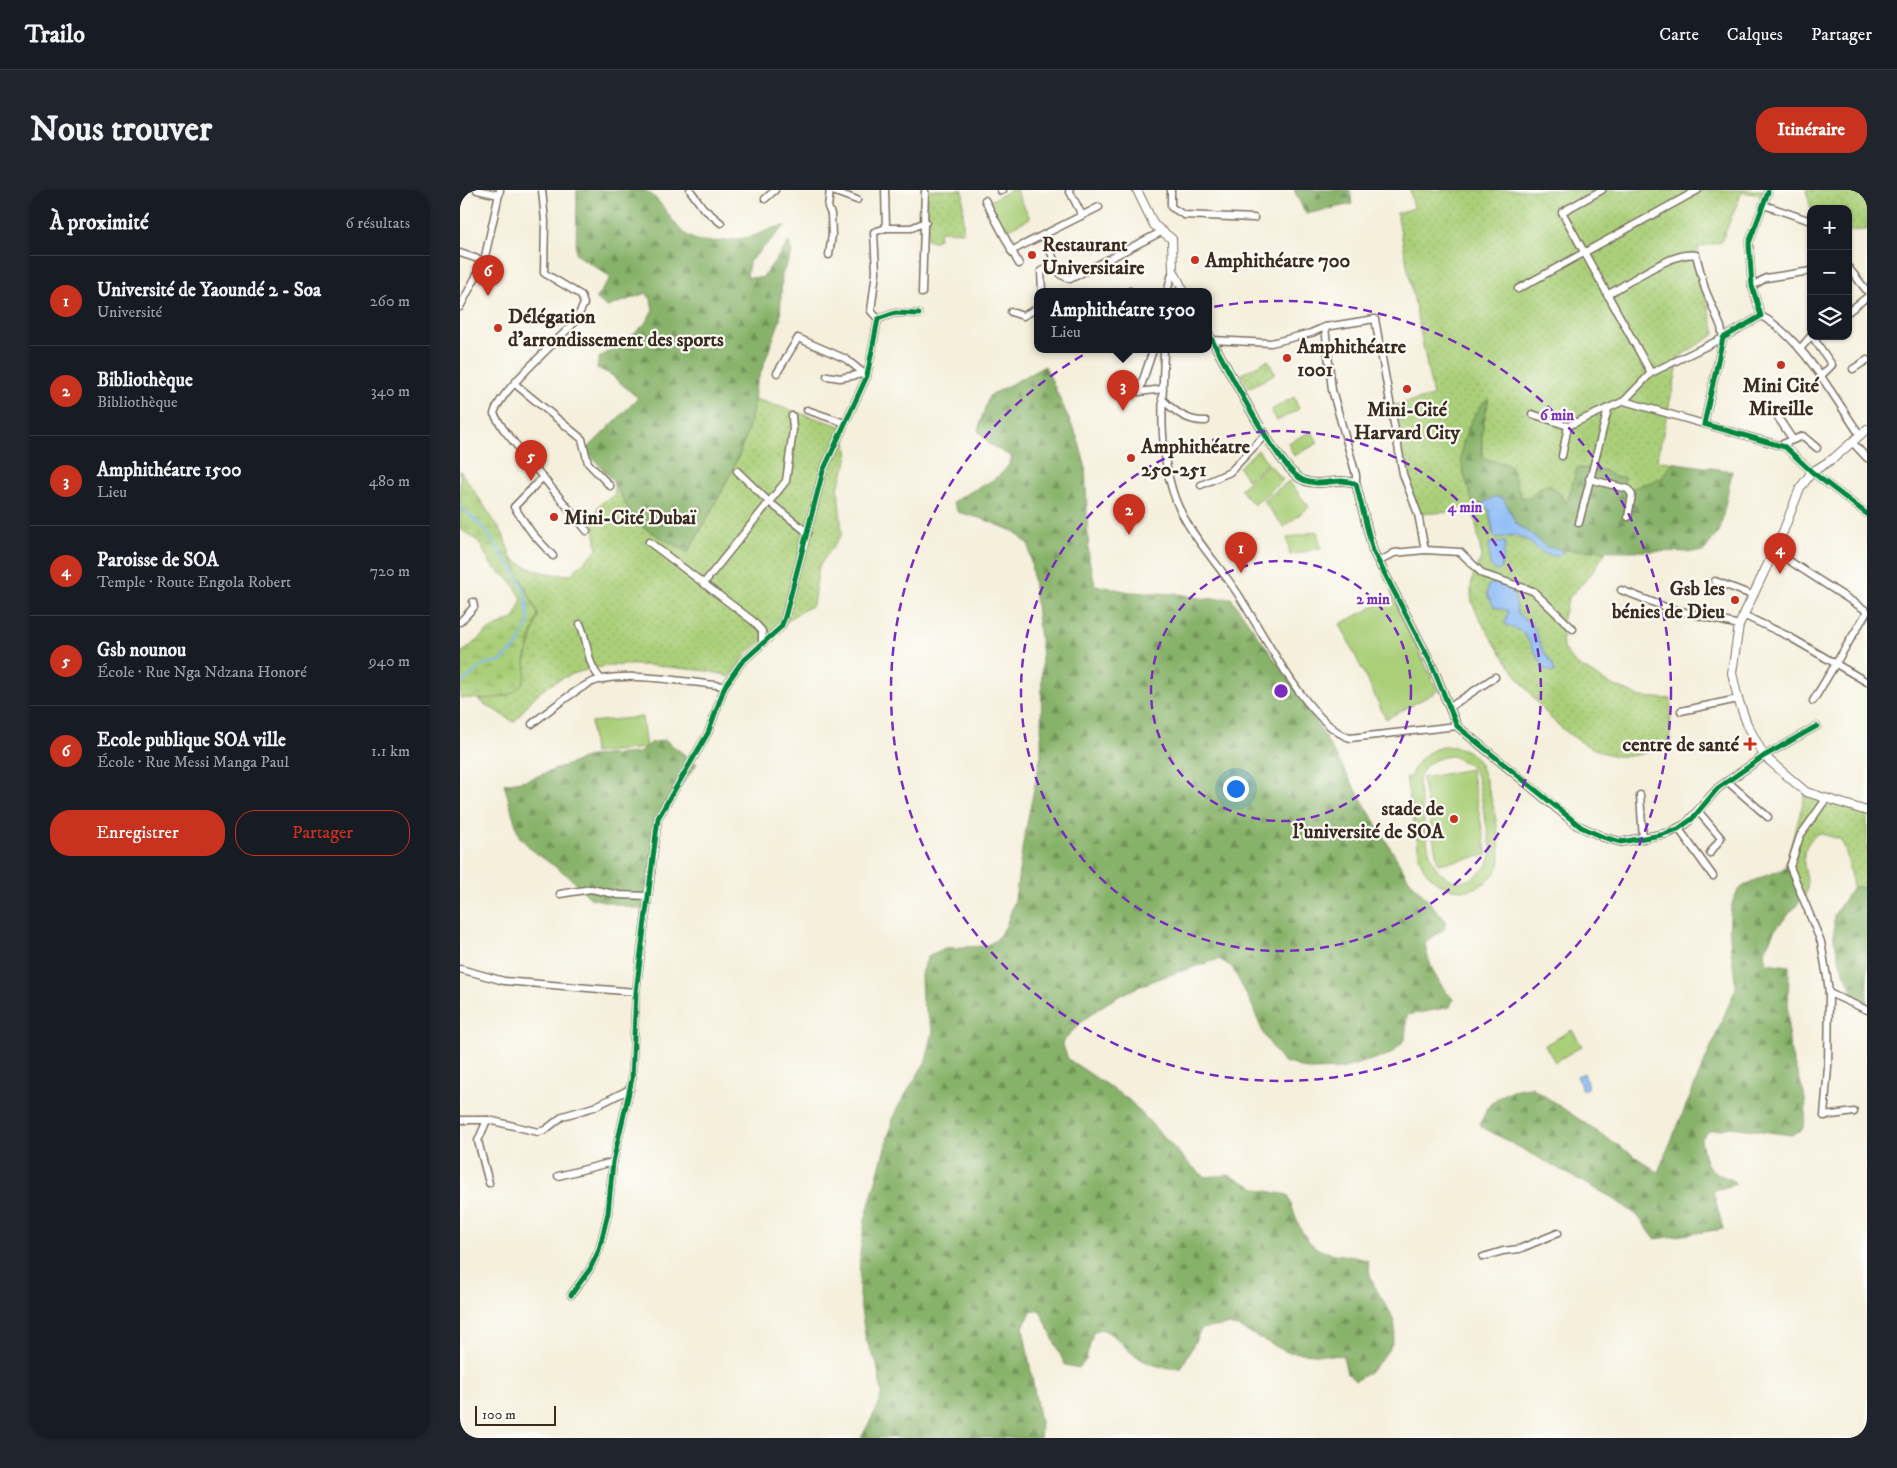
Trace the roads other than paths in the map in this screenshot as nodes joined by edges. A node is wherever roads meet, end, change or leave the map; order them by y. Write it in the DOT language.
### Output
graph roads {
  1 [pos="477,190"];
  2 [pos="542,190"];
  3 [pos="775,190"];
  4 [pos="830,190"];
  5 [pos="885,190"];
  6 [pos="925,190"];
  7 [pos="1070,190"];
  8 [pos="1137,190"];
  9 [pos="1171,190"];
  10 [pos="1602,190"];
  11 [pos="1698,190"];
  12 [pos="694,191"];
  13 [pos="499,192"];
  14 [pos="1768,192"];
  15 [pos="765,199"];
  16 [pos="857,200"];
  17 [pos="984,200"];
  18 [pos="1764,205"];
  19 [pos="1099,207"];
  20 [pos="1082,215"];
  21 [pos="1254,218"];
  22 [pos="1807,220"];
  23 [pos="926,222"];
  24 [pos="721,223"];
  25 [pos="886,228"];
  26 [pos="1163,231"];
  27 [pos="1043,235"];
  28 [pos="1011,251"];
  29 [pos="1584,252"];
  30 [pos="460,253"];
  31 [pos="829,255"];
  32 [pos="484,261"];
  33 [pos="1019,264"];
  34 [pos="1056,264"];
  35 [pos="1173,270"];
  36 [pos="1807,272"];
  37 [pos="1852,272"];
  38 [pos="1752,286"];
  39 [pos="1042,288"];
  40 [pos="1168,288"];
  41 [pos="1182,288"];
  42 [pos="1518,289"];
  43 [pos="1867,291"];
  44 [pos="922,293"];
  45 [pos="463,294"];
  46 [pos="1607,295"];
  47 [pos="1867,297"];
  48 [pos="460,307"];
  49 [pos="1852,309"];
  50 [pos="1034,310"];
  51 [pos="1011,312"];
  52 [pos="918,314"];
  53 [pos="1761,316"];
  54 [pos="878,319"];
  55 [pos="1324,327"];
  56 [pos="1212,336"];
  57 [pos="1723,338"];
  58 [pos="1212,340"];
  59 [pos="1808,340"];
  60 [pos="1815,340"];
  61 [pos="1800,349"];
  62 [pos="1152,353"];
  63 [pos="1164,353"];
  64 [pos="1867,360"];
  65 [pos="1853,369"];
  66 [pos="777,373"];
  67 [pos="1650,373"];
  68 [pos="865,375"];
  69 [pos="827,376"];
  70 [pos="1820,377"];
  71 [pos="515,384"];
  72 [pos="1163,389"];
  73 [pos="1162,399"];
  74 [pos="1624,401"];
  75 [pos="1608,409"];
  76 [pos="807,410"];
  77 [pos="1775,412"];
  78 [pos="1532,414"];
  79 [pos="792,416"];
  80 [pos="1206,421"];
  81 [pos="845,423"];
  82 [pos="1704,424"];
  83 [pos="1568,426"];
  84 [pos="1867,428"];
  85 [pos="1266,434"];
  86 [pos="1860,435"];
  87 [pos="1793,440"];
  88 [pos="1852,442"];
  89 [pos="1780,445"];
  90 [pos="1816,448"];
  91 [pos="1562,456"];
  92 [pos="1867,458"];
  93 [pos="737,471"];
  94 [pos="1812,472"];
  95 [pos="543,477"];
  96 [pos="1589,479"];
  97 [pos="1356,484"];
  98 [pos="1201,485"];
  99 [pos="610,486"];
  100 [pos="768,501"];
  101 [pos="1867,514"];
  102 [pos="1628,518"];
  103 [pos="1579,523"];
  104 [pos="587,532"];
  105 [pos="808,533"];
  106 [pos="649,542"];
  107 [pos="1425,550"];
  108 [pos="1774,552"];
  109 [pos="553,556"];
  110 [pos="1379,562"];
  111 [pos="1716,581"];
  112 [pos="704,583"];
  113 [pos="1621,590"];
  114 [pos="1752,595"];
  115 [pos="473,602"];
  116 [pos="1867,611"];
  117 [pos="1744,615"];
  118 [pos="460,622"];
  119 [pos="580,624"];
  120 [pos="1739,625"];
  121 [pos="1573,629"];
  122 [pos="762,642"];
  123 [pos="1836,666"];
  124 [pos="1495,678"];
  125 [pos="602,680"];
  126 [pos="1867,682"];
  127 [pos="725,686"];
  128 [pos="1738,699"];
  129 [pos="1813,701"];
  130 [pos="1450,708"];
  131 [pos="1681,712"];
  132 [pos="532,724"];
  133 [pos="1457,726"];
  134 [pos="1817,726"];
  135 [pos="1764,756"];
  136 [pos="1727,781"];
  137 [pos="1640,795"];
  138 [pos="1826,799"];
  139 [pos="1867,810"];
  140 [pos="1698,811"];
  141 [pos="1768,817"];
  142 [pos="1679,829"];
  143 [pos="1643,839"];
  144 [pos="1710,853"];
  145 [pos="1713,876"];
  146 [pos="560,894"];
  147 [pos="648,896"];
  148 [pos="460,970"];
  149 [pos="636,992"];
  150 [pos="1829,993"];
  151 [pos="1867,1010"];
  152 [pos="630,1089"];
  153 [pos="1854,1112"];
  154 [pos="460,1120"];
  155 [pos="486,1120"];
  156 [pos="613,1162"];
  157 [pos="558,1176"];
  158 [pos="489,1183"];
  159 [pos="1558,1233"];
  160 [pos="1483,1257"];
  161 [pos="571,1295"];
  1 -- 13 [label="street"];
  2 -- 71 [label="street"];
  3 -- 15 [label="street"];
  4 -- 16 [label="street"];
  4 -- 31 [label="street"];
  5 -- 25 [label="street"];
  6 -- 23 [label="street"];
  7 -- 20 [label="street"];
  8 -- 26 [label="street"];
  9 -- 21 [label="street"];
  10 -- 29 [label="street"];
  11 -- 29 [label="street"];
  12 -- 24 [label="street"];
  13 -- 32 [label="street"];
  14 -- 18 [label="street"];
  17 -- 28 [label="street"];
  18 -- 22 [label="street"];
  18 -- 38 [label="street"];
  19 -- 20 [label="street"];
  20 -- 27 [label="street"];
  23 -- 25 [label="street"];
  23 -- 44 [label="street"];
  25 -- 54 [label="street"];
  26 -- 34 [label="street"];
  26 -- 35 [label="street"];
  27 -- 28 [label="street"];
  27 -- 34 [label="street"];
  28 -- 33 [label="street"];
  29 -- 42 [label="street"];
  29 -- 46 [label="street"];
  30 -- 32 [label="street"];
  32 -- 45 [label="street"];
  34 -- 39 [label="street"];
  35 -- 40 [label="street"];
  35 -- 41 [label="street"];
  36 -- 38 [label="street"];
  37 -- 43 [label="street"];
  38 -- 53 [label="street"];
  45 -- 48 [label="street"];
  46 -- 57 [label="street"];
  46 -- 67 [label="street"];
  47 -- 49 [label="street"];
  50 -- 51 [label="street"];
  52 -- 54 [label="street"];
  53 -- 57 [label="street"];
  53 -- 61 [label="street"];
  54 -- 68 [label="street"];
  55 -- 56 [label="street"];
  55 -- 97 [label="street"];
  55 -- 107 [label="street"];
  57 -- 67 [label="street"];
  57 -- 82 [label="street"];
  58 -- 85 [label="street"];
  59 -- 61 [label="street"];
  60 -- 70 [label="street"];
  61 -- 70 [label="street"];
  62 -- 72 [label="street"];
  63 -- 72 [label="street"];
  64 -- 65 [label="street"];
  66 -- 68 [label="street"];
  67 -- 74 [label="street"];
  68 -- 69 [label="street"];
  68 -- 81 [label="street"];
  70 -- 86 [label="street"];
  71 -- 95 [label="street"];
  71 -- 99 [label="street"];
  72 -- 73 [label="street"];
  73 -- 80 [label="street"];
  73 -- 133 [label="street"];
  74 -- 75 [label="street"];
  74 -- 82 [label="street"];
  75 -- 83 [label="street"];
  75 -- 96 [label="street"];
  76 -- 81 [label="street"];
  77 -- 87 [label="street"];
  78 -- 83 [label="street"];
  79 -- 100 [label="street"];
  81 -- 105 [label="street"];
  82 -- 89 [label="street"];
  83 -- 91 [label="street"];
  84 -- 86 [label="street"];
  85 -- 97 [label="street"];
  85 -- 98 [label="street"];
  86 -- 88 [label="street"];
  87 -- 89 [label="street"];
  87 -- 90 [label="street"];
  88 -- 92 [label="street"];
  88 -- 94 [label="street"];
  89 -- 94 [label="street"];
  93 -- 100 [label="street"];
  94 -- 101 [label="street"];
  94 -- 108 [label="street"];
  95 -- 104 [label="street"];
  95 -- 109 [label="street"];
  96 -- 102 [label="street"];
  96 -- 103 [label="street"];
  97 -- 110 [label="street"];
  100 -- 105 [label="street"];
  100 -- 112 [label="street"];
  105 -- 122 [label="street"];
  106 -- 112 [label="street"];
  107 -- 110 [label="street"];
  107 -- 121 [label="street"];
  108 -- 114 [label="street"];
  108 -- 116 [label="street"];
  110 -- 130 [label="street"];
  111 -- 114 [label="street"];
  112 -- 122 [label="street"];
  113 -- 120 [label="street"];
  114 -- 117 [label="street"];
  115 -- 118 [label="street"];
  116 -- 123 [label="street"];
  117 -- 120 [label="street"];
  117 -- 123 [label="street"];
  119 -- 125 [label="street"];
  120 -- 128 [label="street"];
  122 -- 127 [label="street"];
  123 -- 126 [label="street"];
  123 -- 129 [label="street"];
  124 -- 130 [label="street"];
  125 -- 127 [label="street"];
  125 -- 132 [label="street"];
  127 -- 147 [label="street"];
  128 -- 131 [label="street"];
  128 -- 135 [label="street"];
  130 -- 133 [label="street"];
  133 -- 143 [label="street"];
  134 -- 135 [label="street"];
  135 -- 136 [label="street"];
  135 -- 138 [label="street"];
  136 -- 140 [label="street"];
  136 -- 141 [label="street"];
  137 -- 143 [label="street"];
  138 -- 139 [label="street"];
  138 -- 150 [label="street"];
  140 -- 142 [label="street"];
  140 -- 144 [label="street"];
  142 -- 143 [label="street"];
  142 -- 145 [label="street"];
  146 -- 147 [label="street"];
  147 -- 149 [label="street"];
  148 -- 149 [label="street"];
  149 -- 152 [label="street"];
  150 -- 151 [label="street"];
  150 -- 153 [label="street"];
  152 -- 155 [label="street"];
  152 -- 156 [label="street"];
  154 -- 155 [label="street"];
  155 -- 158 [label="street"];
  156 -- 157 [label="street"];
  156 -- 161 [label="street"];
  159 -- 160 [label="street"];
}
